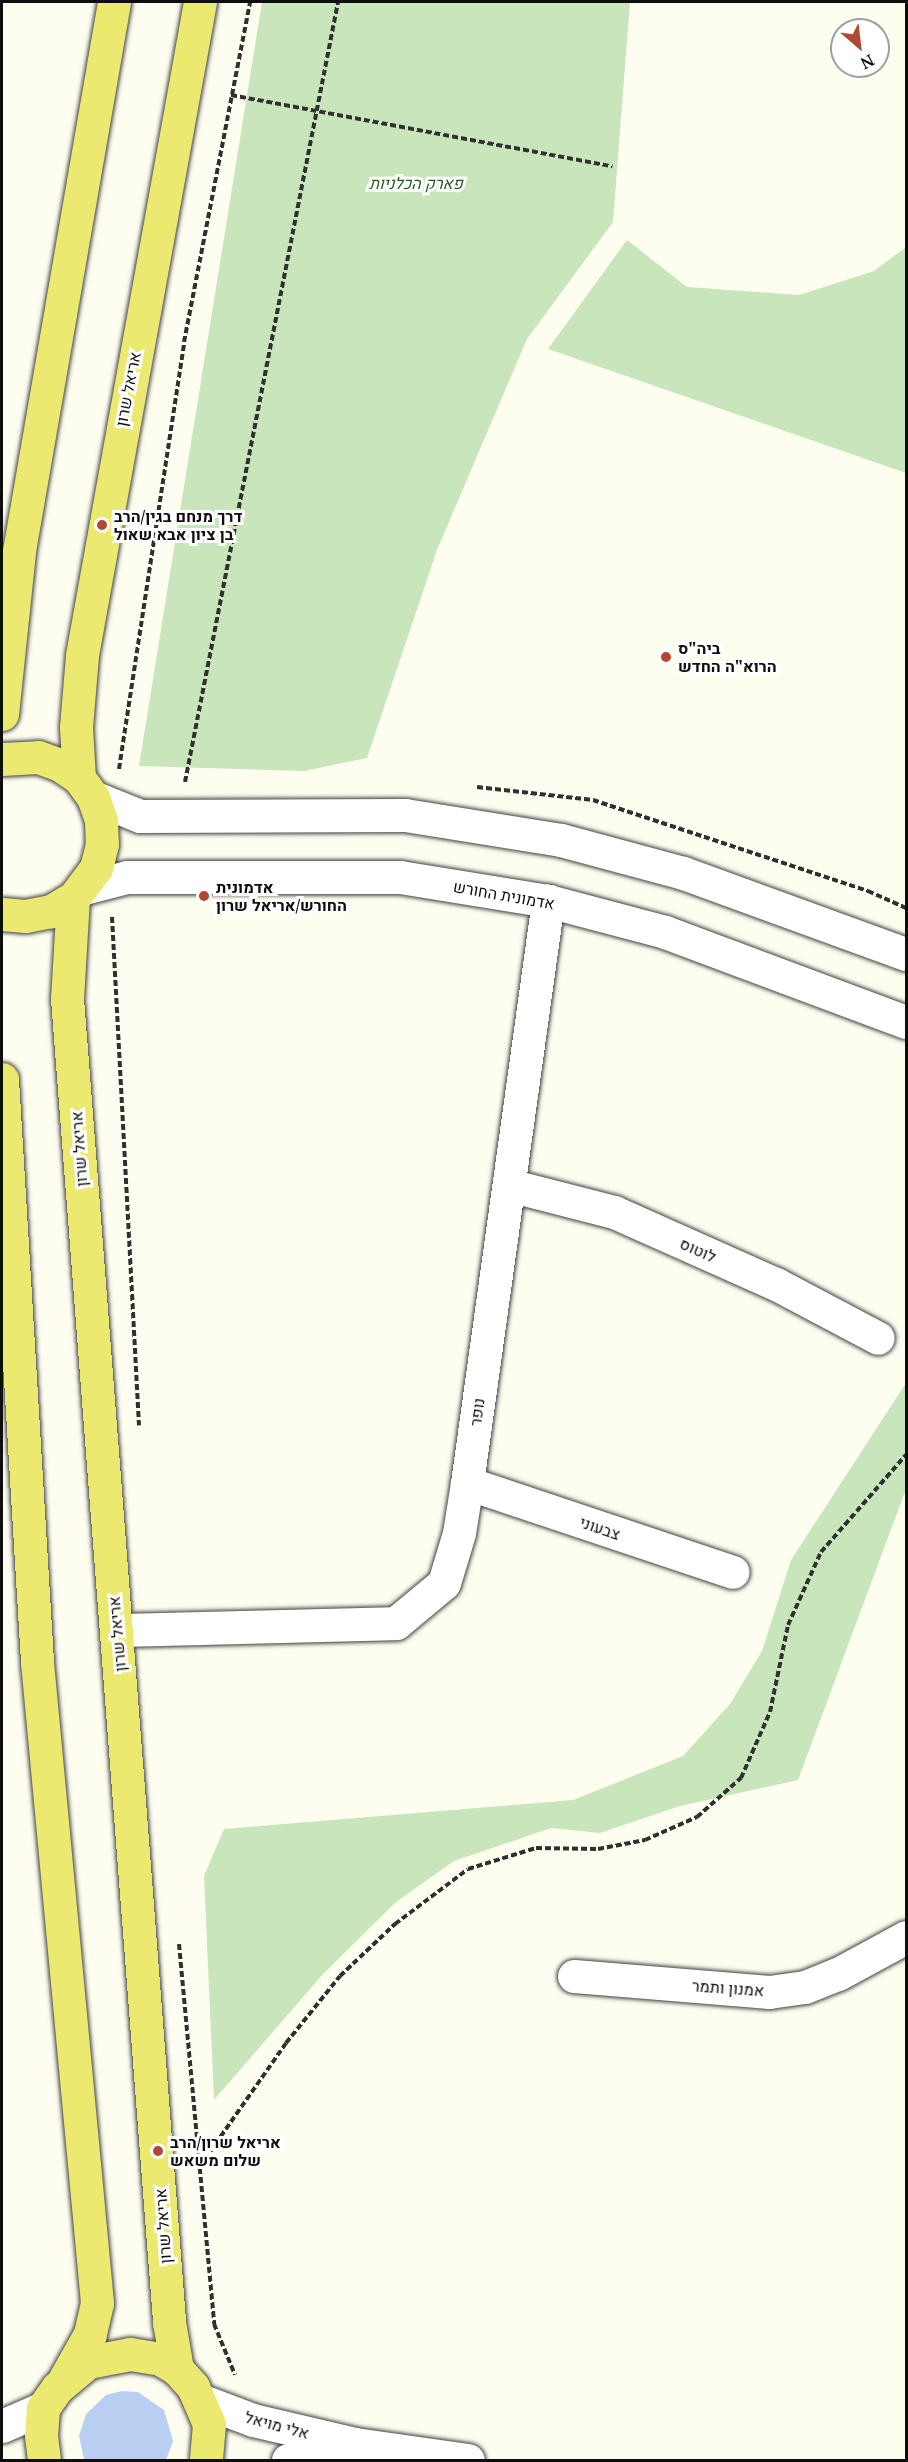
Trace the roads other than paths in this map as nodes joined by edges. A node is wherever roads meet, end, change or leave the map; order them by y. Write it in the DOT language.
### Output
graph roads {
  1 [pos="114,2"];
  2 [pos="200,2"];
  3 [pos="2,714"];
  4 [pos="2,759"];
  5 [pos="95,794"];
  6 [pos="89,889"];
  7 [pos="548,901"];
  8 [pos="2,914"];
  9 [pos="906,954"];
  10 [pos="906,1022"];
  11 [pos="2,1079"];
  12 [pos="509,1185"];
  13 [pos="878,1338"];
  14 [pos="467,1483"];
  15 [pos="733,1572"];
  16 [pos="117,1630"];
  17 [pos="906,1937"];
  18 [pos="574,1976"];
  19 [pos="177,2369"];
  20 [pos="65,2378"];
  21 [pos="200,2400"];
  22 [pos="43,2408"];
  23 [pos="2,2426"];
  24 [pos="355,2444"];
  25 [pos="44,2460"];
  26 [pos="206,2460"];
  27 [pos="288,2460"];
  28 [pos="468,2460"];
  1 -- 3 [label="main road"];
  2 -- 5 [label="main road, אריאל שרון"];
  4 -- 5 [label="main road"];
  5 -- 6 [label="main road, אריאל שרון"];
  5 -- 9 [label="street"];
  6 -- 7 [label="street, אדמונית החורש"];
  6 -- 8 [label="main road"];
  6 -- 16 [label="main road, אריאל שרון"];
  7 -- 10 [label="street, אדמונית החורש"];
  7 -- 12 [label="street, נופר"];
  11 -- 20 [label="main road"];
  12 -- 13 [label="street, לוטוס"];
  12 -- 14 [label="street, נופר"];
  14 -- 15 [label="street, צבעוני"];
  14 -- 16 [label="street, נופר"];
  16 -- 19 [label="main road, אריאל שרון"];
  17 -- 18 [label="street, אמנון ותמר"];
  19 -- 20 [label="main road"];
  19 -- 21 [label="main road"];
  20 -- 22 [label="main road"];
  21 -- 24 [label="street, אלי מויאל"];
  21 -- 26 [label="main road"];
  22 -- 23 [label="street"];
  22 -- 25 [label="main road"];
  24 -- 27 [label="street, אלי מויאל"];
  24 -- 28 [label="street, אלי מויאל"];
}
